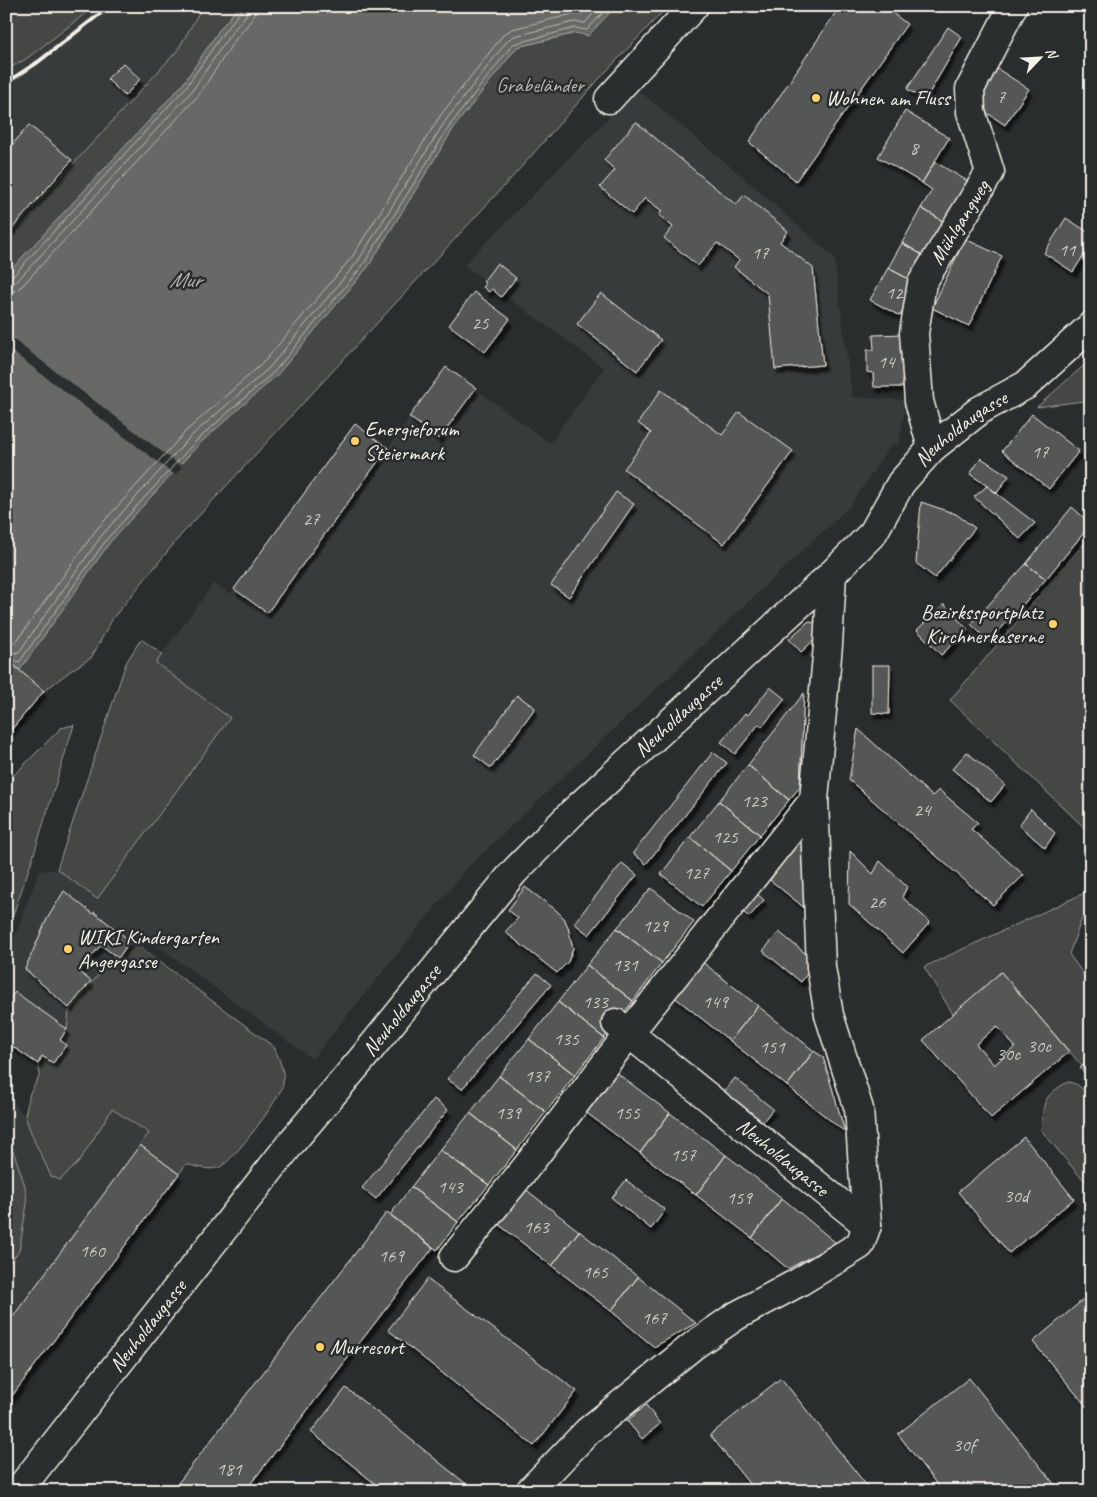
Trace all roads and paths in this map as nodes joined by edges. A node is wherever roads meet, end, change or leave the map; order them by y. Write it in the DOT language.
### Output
graph roads {
  1 [pos="694,6"];
  2 [pos="1013,6"];
  3 [pos="608,99"];
  4 [pos="1091,326"];
  5 [pos="932,448"];
  6 [pos="832,574"];
  7 [pos="814,800"];
  8 [pos="622,1028"];
  9 [pos="868,1225"];
  10 [pos="454,1257"];
  11 [pos="18,1491"];
  12 [pos="530,1491"];
  1 -- 3 [label="street"];
  2 -- 5 [label="street, Mühlgangweg"];
  4 -- 5 [label="street, Neuholdaugasse"];
  5 -- 6 [label="street, Neuholdaugasse"];
  6 -- 7 [label="street, Neuholdaugasse"];
  6 -- 11 [label="street, Neuholdaugasse"];
  7 -- 8 [label="street"];
  7 -- 9 [label="street, Neuholdaugasse"];
  8 -- 9 [label="street, Neuholdaugasse"];
  8 -- 10 [label="street"];
  9 -- 12 [label="street"];
}
